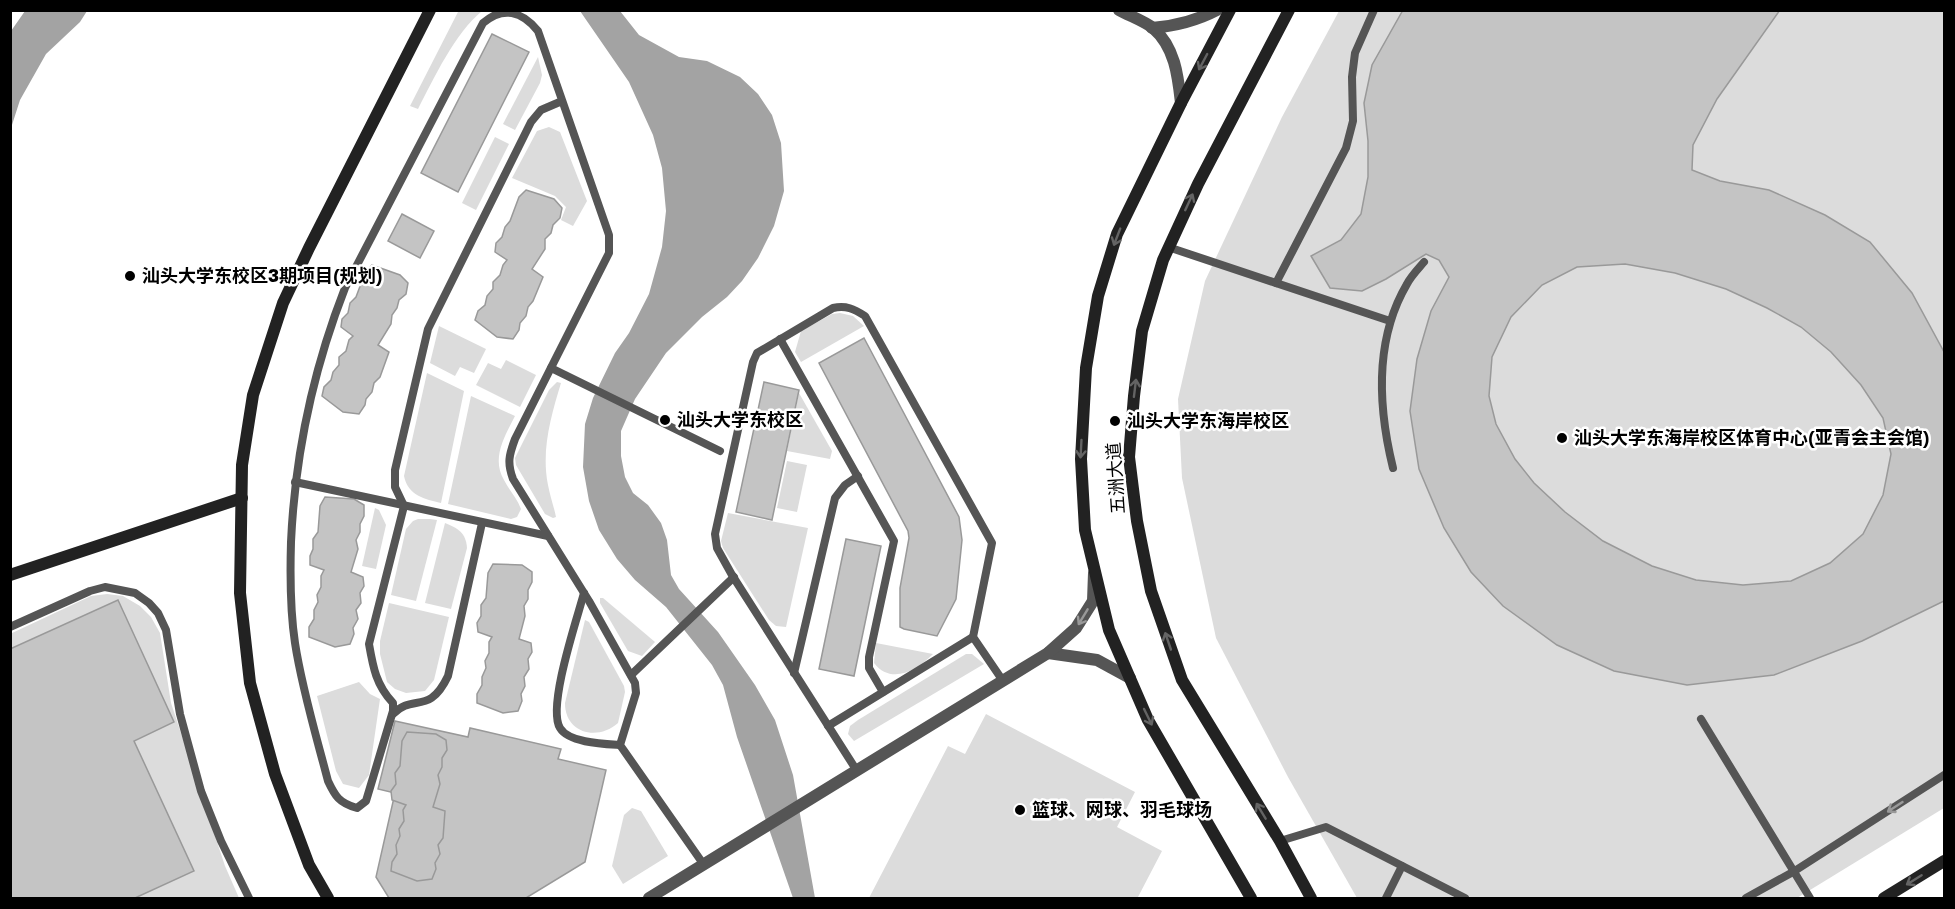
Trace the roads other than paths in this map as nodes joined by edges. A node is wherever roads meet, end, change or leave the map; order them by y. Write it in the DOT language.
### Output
graph roads {
  1 [pos="430,10"];
  2 [pos="1119,10"];
  3 [pos="1217,10"];
  4 [pos="1230,10"];
  5 [pos="1289,10"];
  6 [pos="1374,10"];
  7 [pos="1152,28"];
  8 [pos="562,101"];
  9 [pos="1181,103"];
  10 [pos="1168,247"];
  11 [pos="1424,262"];
  12 [pos="1276,283"];
  13 [pos="1390,321"];
  14 [pos="780,339"];
  15 [pos="551,368"];
  16 [pos="720,451"];
  17 [pos="1393,468"];
  18 [pos="858,476"];
  19 [pos="295,482"];
  20 [pos="242,498"];
  21 [pos="404,507"];
  22 [pos="482,523"];
  23 [pos="548,536"];
  24 [pos="1094,568"];
  25 [pos="10,575"];
  26 [pos="734,578"];
  27 [pos="584,593"];
  28 [pos="10,627"];
  29 [pos="974,637"];
  30 [pos="1048,653"];
  31 [pos="794,673"];
  32 [pos="631,675"];
  33 [pos="1130,678"];
  34 [pos="1003,681"];
  35 [pos="883,692"];
  36 [pos="393,714"];
  37 [pos="1701,719"];
  38 [pos="828,726"];
  39 [pos="620,745"];
  40 [pos="856,771"];
  41 [pos="1944,775"];
  42 [pos="1280,841"];
  43 [pos="1944,861"];
  44 [pos="704,865"];
  45 [pos="1402,866"];
  46 [pos="1793,872"];
  47 [pos="249,898"];
  48 [pos="328,898"];
  49 [pos="649,898"];
  50 [pos="1251,898"];
  51 [pos="1311,898"];
  52 [pos="1386,898"];
  53 [pos="1465,898"];
  54 [pos="1746,898"];
  55 [pos="1810,898"];
  56 [pos="1884,898"];
  1 -- 20 [label="main road"];
  2 -- 7 [label="street"];
  3 -- 7 [label="street"];
  4 -- 9 [label="main road, 五洲大道, one-way"];
  10 -- 5 [label="main road, 五洲大道, one-way"];
  6 -- 12 [label="lane"];
  7 -- 9 [label="street"];
  8 -- 15 [label="lane"];
  8 -- 19 [label="lane"];
  8 -- 21 [label="lane"];
  9 -- 24 [label="main road, 五洲大道, one-way"];
  10 -- 12 [label="lane"];
  42 -- 10 [label="main road, 五洲大道, one-way"];
  11 -- 13 [label="lane"];
  12 -- 13 [label="lane"];
  13 -- 17 [label="lane"];
  14 -- 18 [label="lane"];
  14 -- 26 [label="lane"];
  14 -- 29 [label="lane"];
  15 -- 16 [label="lane"];
  15 -- 23 [label="lane"];
  18 -- 31 [label="lane"];
  18 -- 35 [label="lane"];
  19 -- 21 [label="lane"];
  19 -- 36 [label="lane"];
  20 -- 25 [label="main road"];
  20 -- 48 [label="main road"];
  21 -- 22 [label="lane"];
  21 -- 36 [label="lane"];
  22 -- 23 [label="lane"];
  22 -- 36 [label="lane"];
  23 -- 27 [label="lane"];
  24 -- 30 [label="street, one-way"];
  24 -- 33 [label="main road, 五洲大道"];
  26 -- 31 [label="lane"];
  26 -- 32 [label="lane"];
  27 -- 32 [label="lane"];
  27 -- 39 [label="lane"];
  28 -- 47 [label="lane"];
  29 -- 34 [label="lane"];
  29 -- 35 [label="lane"];
  30 -- 33 [label="street"];
  30 -- 34 [label="street"];
  31 -- 38 [label="lane"];
  32 -- 39 [label="lane"];
  33 -- 50 [label="main road, 五洲大道, one-way"];
  34 -- 40 [label="street"];
  35 -- 38 [label="lane"];
  37 -- 46 [label="lane"];
  38 -- 40 [label="lane"];
  39 -- 44 [label="lane"];
  40 -- 44 [label="street"];
  41 -- 46 [label="lane, one-way"];
  42 -- 45 [label="lane"];
  42 -- 51 [label="main road, 五洲大道"];
  43 -- 56 [label="main road, one-way"];
  44 -- 49 [label="street"];
  45 -- 52 [label="lane"];
  45 -- 53 [label="lane"];
  46 -- 54 [label="lane"];
  46 -- 55 [label="lane"];
}
